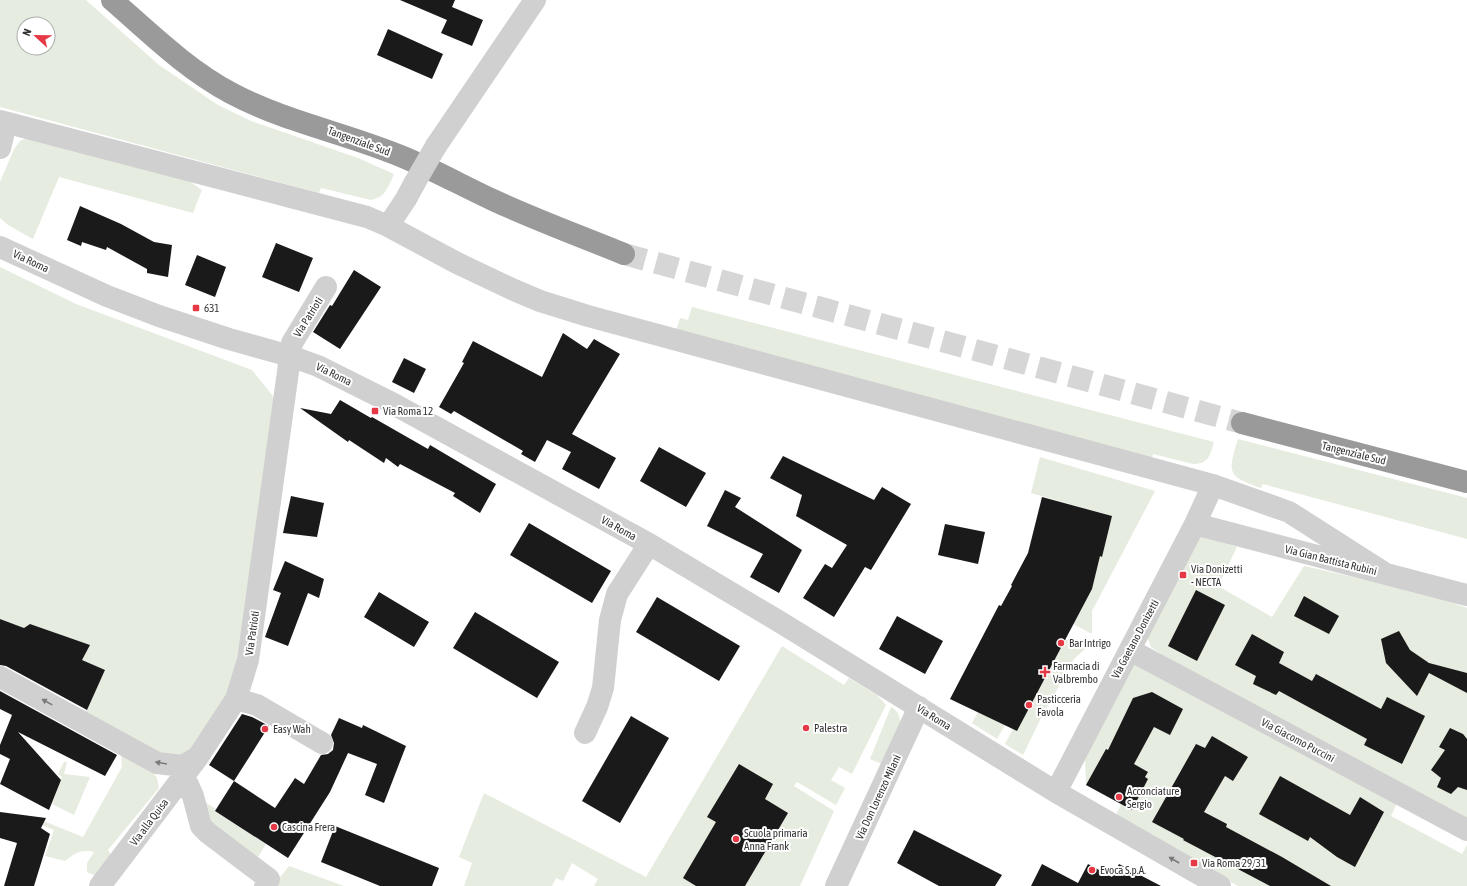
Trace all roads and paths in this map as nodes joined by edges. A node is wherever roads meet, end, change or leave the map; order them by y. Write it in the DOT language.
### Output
graph roads {
  1 [pos="112,0"];
  2 [pos="535,0"];
  3 [pos="2,121"];
  4 [pos="0,148"];
  5 [pos="388,226"];
  6 [pos="0,247"];
  7 [pos="624,254"];
  8 [pos="326,287"];
  9 [pos="290,356"];
  10 [pos="1242,424"];
  11 [pos="1467,482"];
  12 [pos="1213,485"];
  13 [pos="1196,524"];
  14 [pos="649,544"];
  15 [pos="1386,574"];
  16 [pos="1467,595"];
  17 [pos="1130,650"];
  18 [pos="0,677"];
  19 [pos="236,699"];
  20 [pos="919,707"];
  21 [pos="585,733"];
  22 [pos="322,744"];
  23 [pos="198,757"];
  24 [pos="184,776"];
  25 [pos="1056,792"];
  26 [pos="1467,830"];
  27 [pos="100,886"];
  28 [pos="265,886"];
  29 [pos="836,886"];
  30 [pos="1220,886"];
  1 -- 7 [label="highway, Tangenziale Sud"];
  2 -- 5 [label="street, bridge"];
  3 -- 4 [label="street"];
  3 -- 5 [label="street"];
  5 -- 12 [label="street"];
  6 -- 9 [label="street, Via Roma"];
  8 -- 9 [label="street, Via Patrioti"];
  9 -- 14 [label="street, Via Roma"];
  9 -- 19 [label="street, Via Patrioti"];
  10 -- 11 [label="highway, Tangenziale Sud"];
  12 -- 13 [label="street, Via Gaetano Donizetti"];
  12 -- 15 [label="street"];
  13 -- 15 [label="street, Via Gian Battista Rubini"];
  13 -- 17 [label="street, Via Gaetano Donizetti"];
  14 -- 20 [label="street, Via Roma"];
  14 -- 21 [label="street, Via Roma"];
  15 -- 16 [label="street, Via Gian Battista Rubini"];
  17 -- 25 [label="street, Via Gaetano Donizetti"];
  17 -- 26 [label="street, Via Giacomo Puccini"];
  23 -- 18 [label="street, one-way"];
  19 -- 22 [label="street"];
  19 -- 23 [label="street, Via Patrioti"];
  20 -- 25 [label="street, Via Roma"];
  20 -- 29 [label="street, Via Don Lorenzo Milani"];
  23 -- 24 [label="street, Via alla Quisa"];
  24 -- 27 [label="street, Via alla Quisa"];
  24 -- 28 [label="street"];
  30 -- 25 [label="street, Via Roma, one-way"];
}
